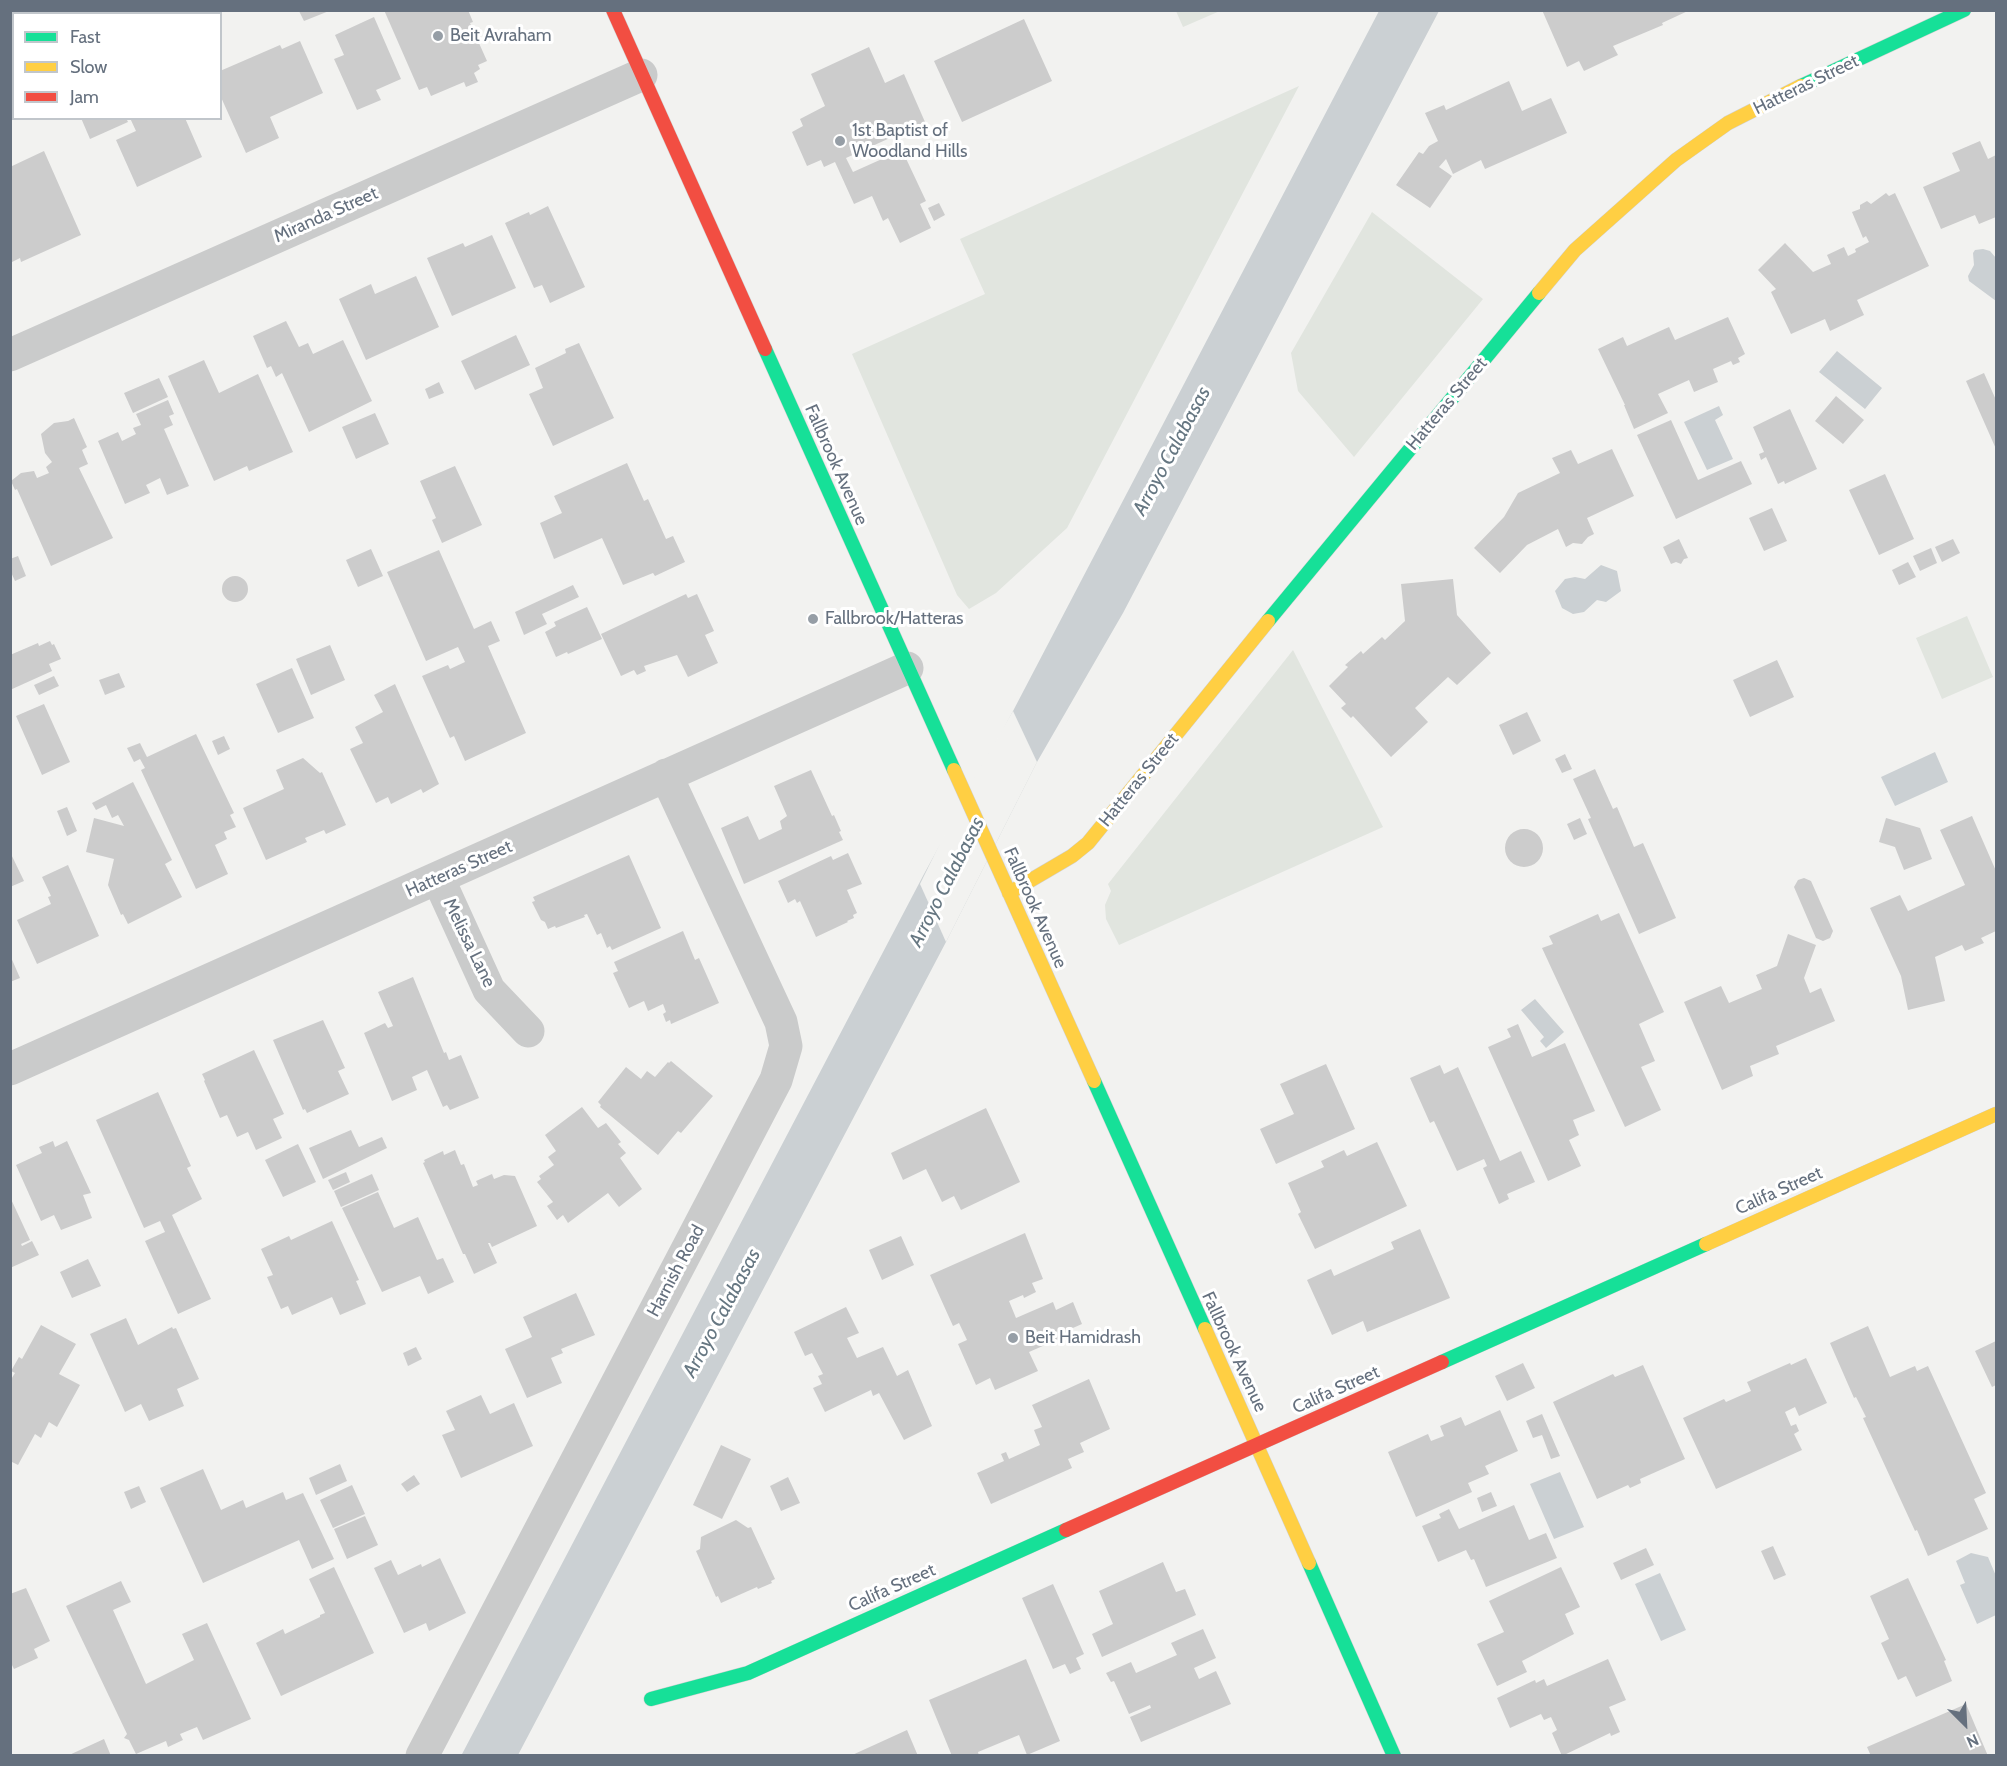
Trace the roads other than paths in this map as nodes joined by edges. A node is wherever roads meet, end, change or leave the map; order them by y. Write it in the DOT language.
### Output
graph roads {
  1 [pos="613,10"];
  2 [pos="1964,10"];
  3 [pos="641,75"];
  4 [pos="10,355"];
  5 [pos="907,668"];
  6 [pos="666,776"];
  7 [pos="438,878"];
  8 [pos="1009,893"];
  9 [pos="528,1031"];
  10 [pos="10,1070"];
  11 [pos="1996,1114"];
  12 [pos="1257,1444"];
  13 [pos="651,1699"];
  14 [pos="422,1755"];
  15 [pos="1394,1755"];
  1 -- 3 [label="street, Fallbrook Avenue"];
  2 -- 8 [label="street, Hatteras Street"];
  3 -- 4 [label="street, Miranda Street"];
  3 -- 5 [label="street, Fallbrook Avenue"];
  5 -- 6 [label="street, Hatteras Street"];
  5 -- 8 [label="street, Fallbrook Avenue"];
  6 -- 7 [label="street, Hatteras Street"];
  6 -- 14 [label="street, Harnish Road"];
  7 -- 9 [label="street, Melissa Lane"];
  7 -- 10 [label="street, Hatteras Street"];
  8 -- 12 [label="street, Fallbrook Avenue"];
  11 -- 12 [label="street, Califa Street"];
  12 -- 13 [label="street, Califa Street"];
  12 -- 15 [label="street, Fallbrook Avenue"];
}
